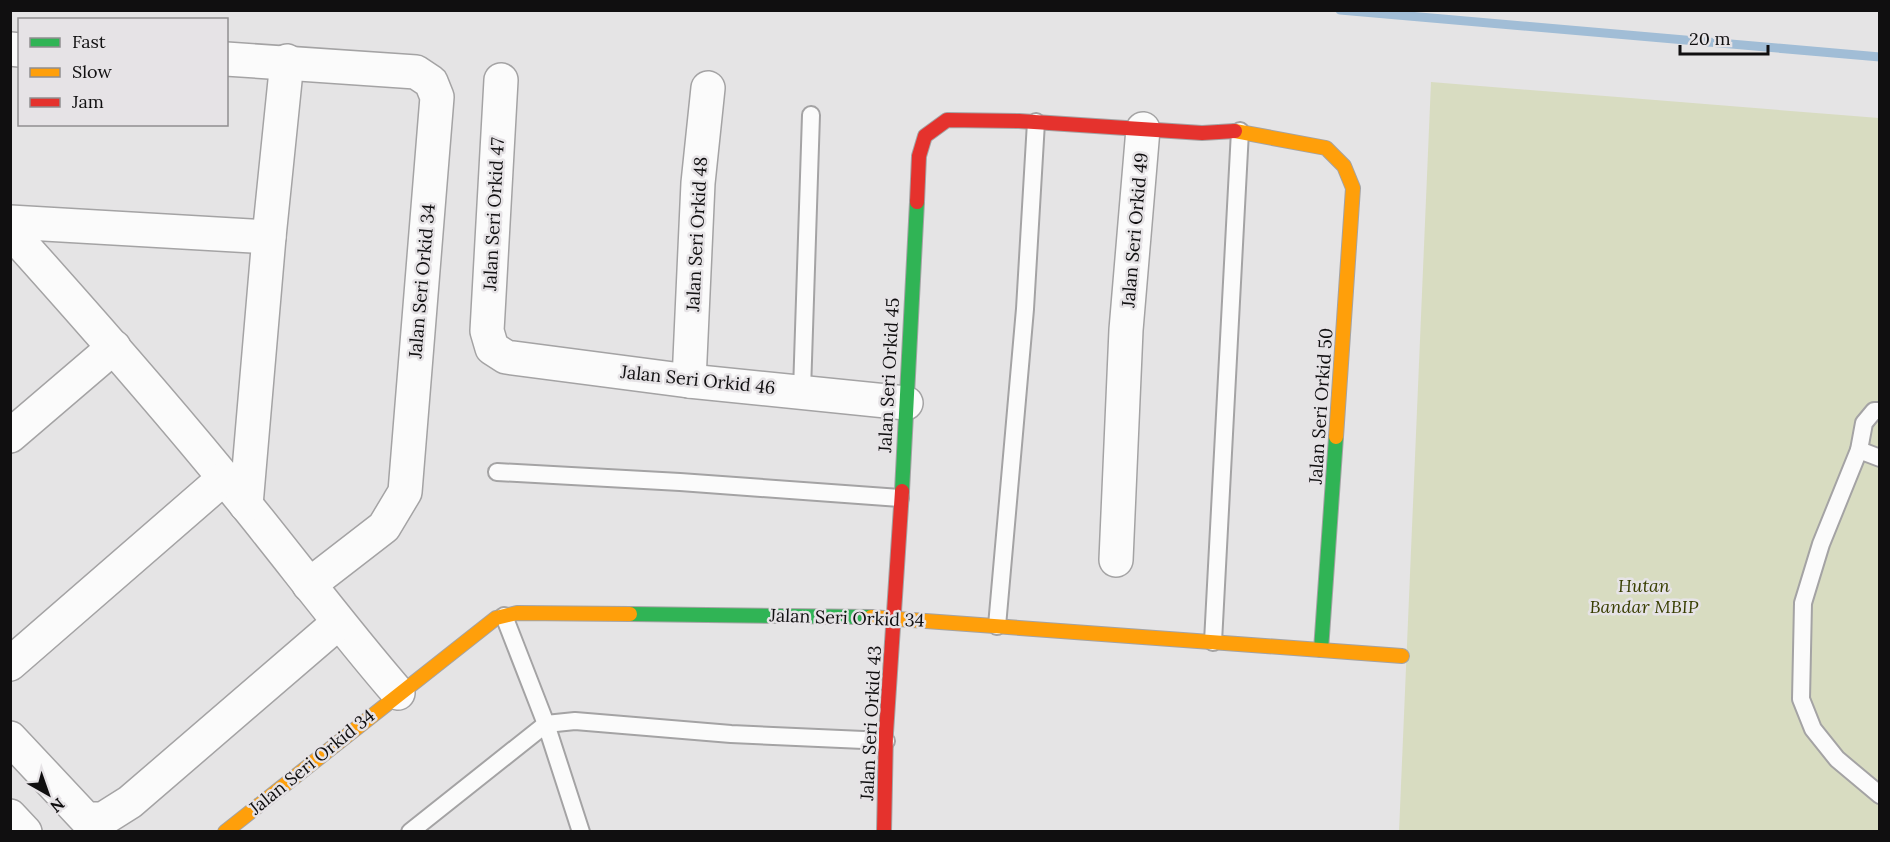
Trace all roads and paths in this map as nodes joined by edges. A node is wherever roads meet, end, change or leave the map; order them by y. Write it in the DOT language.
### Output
graph roads {
  1 [pos="228,59"];
  2 [pos="287,61"];
  3 [pos="501,80"];
  4 [pos="708,88"];
  5 [pos="811,115"];
  6 [pos="1036,122"];
  7 [pos="1143,129"];
  8 [pos="1240,131"];
  9 [pos="10,222"];
  10 [pos="10,231"];
  11 [pos="269,237"];
  12 [pos="114,347"];
  13 [pos="492,348"];
  14 [pos="689,381"];
  15 [pos="802,391"];
  16 [pos="906,403"];
  17 [pos="1880,411"];
  18 [pos="10,436"];
  19 [pos="1859,450"];
  20 [pos="1880,458"];
  21 [pos="497,472"];
  22 [pos="223,479"];
  23 [pos="900,498"];
  24 [pos="246,505"];
  25 [pos="1116,560"];
  26 [pos="309,585"];
  27 [pos="504,616"];
  28 [pos="895,617"];
  29 [pos="338,623"];
  30 [pos="997,626"];
  31 [pos="1213,642"];
  32 [pos="1321,650"];
  33 [pos="1402,656"];
  34 [pos="10,664"];
  35 [pos="398,693"];
  36 [pos="546,724"];
  37 [pos="10,738"];
  38 [pos="886,741"];
  39 [pos="1880,795"];
  40 [pos="225,831"];
  41 [pos="410,831"];
  42 [pos="581,831"];
  43 [pos="884,831"];
  1 -- 2 [label="street, Jalan Seri Orkid 34"];
  2 -- 11 [label="street"];
  2 -- 26 [label="street, Jalan Seri Orkid 34"];
  3 -- 13 [label="street, Jalan Seri Orkid 47"];
  4 -- 14 [label="street, Jalan Seri Orkid 48"];
  5 -- 15 [label="lane"];
  6 -- 7 [label="street"];
  6 -- 16 [label="street, Jalan Seri Orkid 45"];
  6 -- 30 [label="lane"];
  7 -- 8 [label="street"];
  7 -- 25 [label="street, Jalan Seri Orkid 49"];
  8 -- 31 [label="lane"];
  8 -- 32 [label="street, Jalan Seri Orkid 50"];
  9 -- 11 [label="street"];
  10 -- 12 [label="street"];
  11 -- 24 [label="street"];
  12 -- 18 [label="street"];
  12 -- 22 [label="street"];
  13 -- 14 [label="street, Jalan Seri Orkid 46"];
  14 -- 15 [label="street, Jalan Seri Orkid 46"];
  15 -- 16 [label="street, Jalan Seri Orkid 46"];
  16 -- 23 [label="street, Jalan Seri Orkid 45"];
  17 -- 19 [label="lane"];
  19 -- 20 [label="lane"];
  19 -- 39 [label="lane"];
  21 -- 23 [label="lane"];
  22 -- 24 [label="street"];
  22 -- 34 [label="street"];
  23 -- 28 [label="street, Jalan Seri Orkid 45"];
  24 -- 26 [label="street"];
  26 -- 29 [label="street"];
  27 -- 28 [label="street, Jalan Seri Orkid 34"];
  27 -- 35 [label="street, Jalan Seri Orkid 34"];
  27 -- 36 [label="lane"];
  28 -- 30 [label="street, Jalan Seri Orkid 34"];
  28 -- 38 [label="street, Jalan Seri Orkid 43"];
  29 -- 35 [label="street"];
  29 -- 37 [label="street"];
  30 -- 31 [label="street, Jalan Seri Orkid 34"];
  31 -- 32 [label="street, Jalan Seri Orkid 34"];
  32 -- 33 [label="street, Jalan Seri Orkid 34"];
  35 -- 40 [label="street, Jalan Seri Orkid 34"];
  36 -- 38 [label="lane"];
  36 -- 41 [label="lane"];
  36 -- 42 [label="lane"];
  38 -- 43 [label="street, Jalan Seri Orkid 43"];
}
